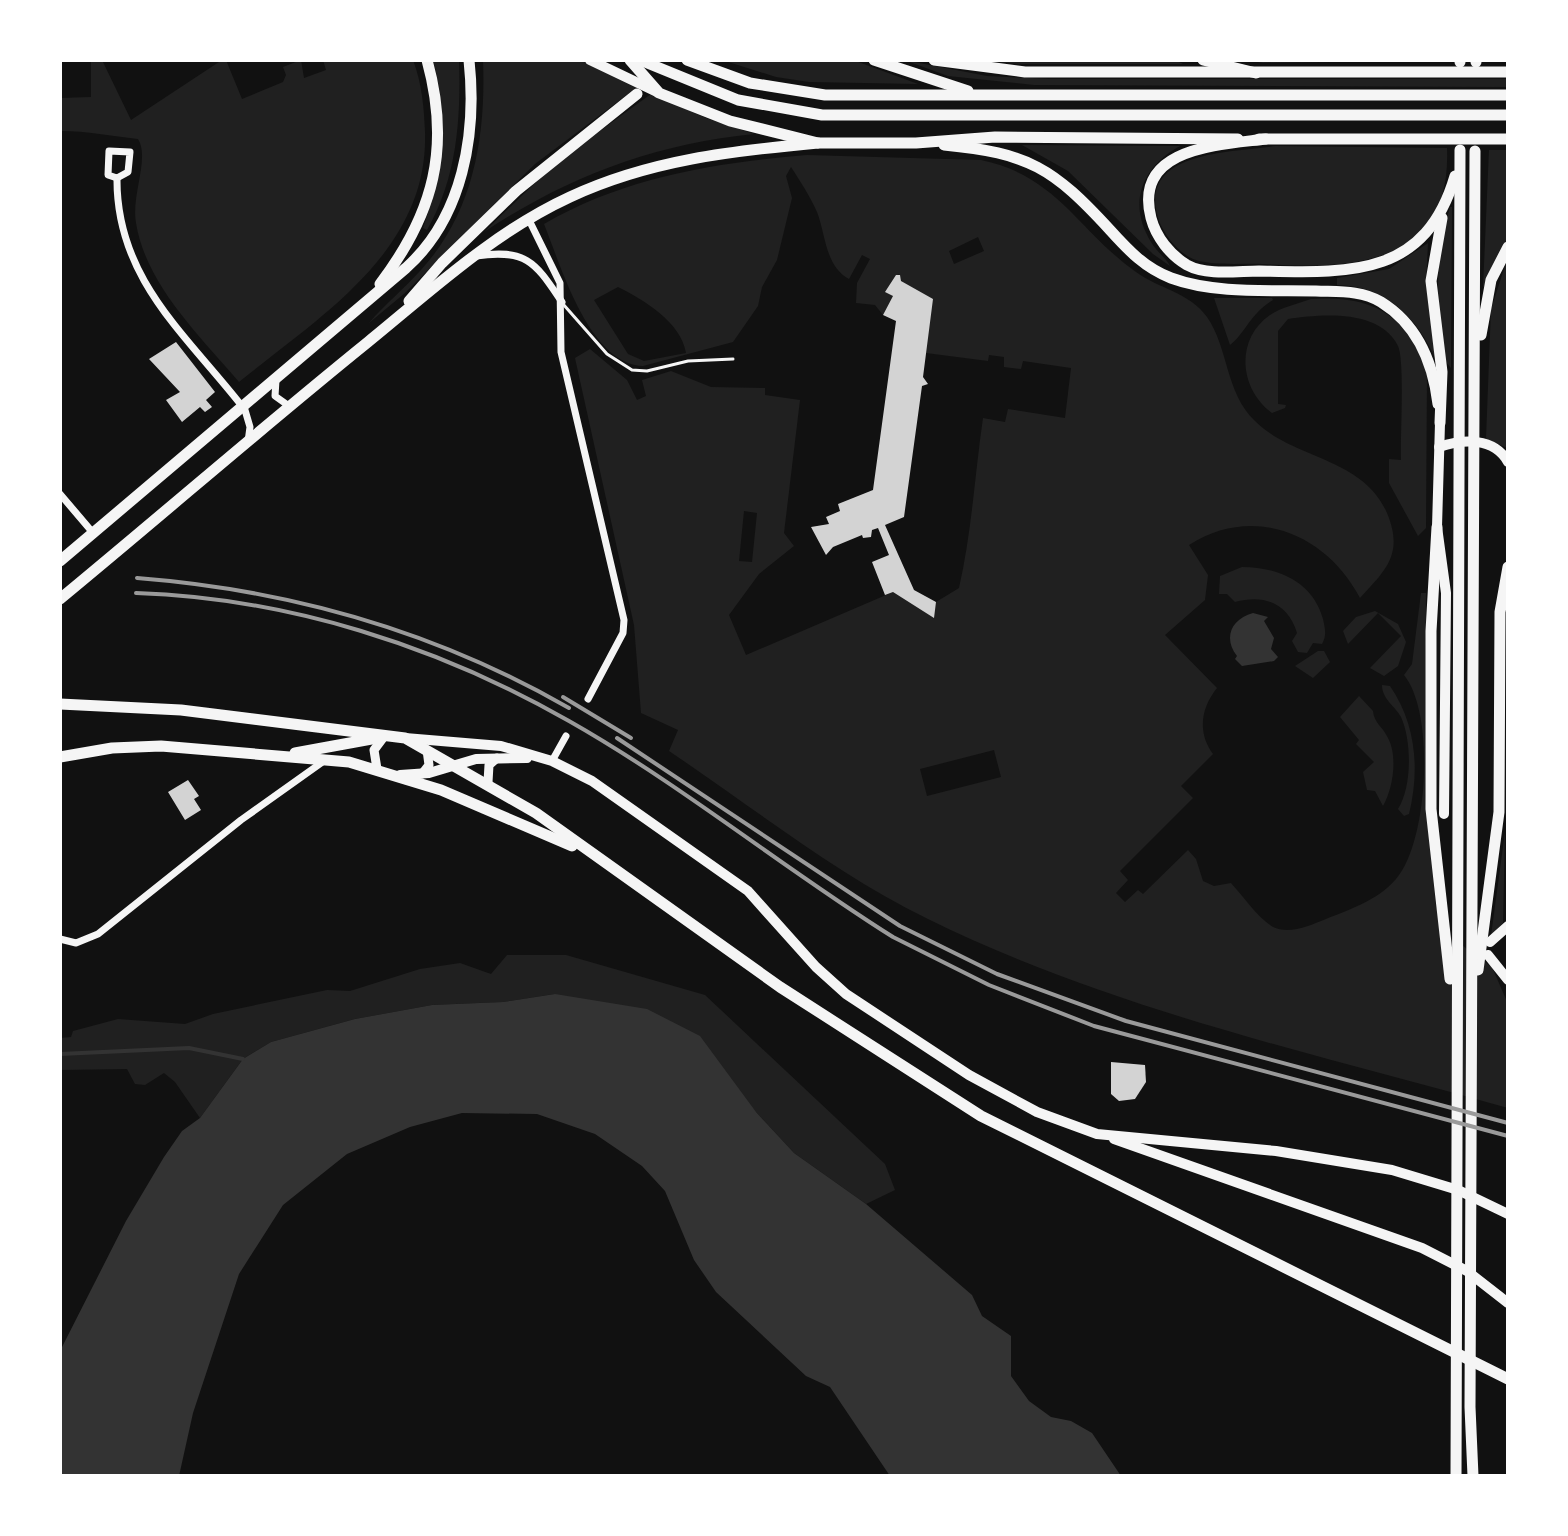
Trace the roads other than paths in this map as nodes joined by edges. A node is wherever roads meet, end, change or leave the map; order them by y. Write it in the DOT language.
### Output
graph roads {
  1 [pos="427,60"];
  2 [pos="469,60"];
  3 [pos="590,60"];
  4 [pos="630,60"];
  5 [pos="640,60"];
  6 [pos="687,60"];
  7 [pos="874,60"];
  8 [pos="934,60"];
  9 [pos="1203,60"];
  10 [pos="1508,72"];
  11 [pos="1256,73"];
  12 [pos="659,93"];
  13 [pos="637,94"];
  14 [pos="984,95"];
  15 [pos="1508,95"];
  16 [pos="1508,115"];
  17 [pos="1266,139"];
  18 [pos="1508,139"];
  19 [pos="818,143"];
  20 [pos="916,143"];
  21 [pos="1475,151"];
  22 [pos="117,178"];
  23 [pos="1444,209"];
  24 [pos="529,220"];
  25 [pos="1508,247"];
  26 [pos="473,257"];
  27 [pos="370,297"];
  28 [pos="563,304"];
  29 [pos="394,321"];
  30 [pos="733,359"];
  31 [pos="1475,367"];
  32 [pos="278,374"];
  33 [pos="242,405"];
  34 [pos="289,406"];
  35 [pos="1440,423"];
  36 [pos="248,442"];
  37 [pos="1439,447"];
  38 [pos="1508,462"];
  39 [pos="60,494"];
  40 [pos="1437,527"];
  41 [pos="94,534"];
  42 [pos="60,561"];
  43 [pos="1508,567"];
  44 [pos="60,599"];
  45 [pos="588,699"];
  46 [pos="60,704"];
  47 [pos="386,736"];
  48 [pos="566,736"];
  49 [pos="405,738"];
  50 [pos="427,750"];
  51 [pos="283,755"];
  52 [pos="60,757"];
  53 [pos="500,757"];
  54 [pos="327,759"];
  55 [pos="547,760"];
  56 [pos="456,764"];
  57 [pos="377,769"];
  58 [pos="422,774"];
  59 [pos="400,775"];
  60 [pos="488,782"];
  61 [pos="1444,814"];
  62 [pos="591,855"];
  63 [pos="1508,926"];
  64 [pos="60,939"];
  65 [pos="1490,942"];
  66 [pos="1488,955"];
  67 [pos="1508,980"];
  68 [pos="1472,994"];
  69 [pos="1455,1024"];
  70 [pos="1097,1134"];
  71 [pos="1508,1214"];
  72 [pos="1508,1303"];
  73 [pos="1508,1379"];
  74 [pos="1456,1476"];
  75 [pos="1473,1476"];
  1 -- 27 [label="main road"];
  2 -- 27 [label="main road"];
  3 -- 12 [label="main road"];
  4 -- 12 [label="main road"];
  5 -- 16 [label="main road"];
  6 -- 14 [label="main road"];
  7 -- 14 [label="main road"];
  8 -- 11 [label="main road"];
  9 -- 11 [label="main road"];
  10 -- 11 [label="main road"];
  12 -- 19 [label="main road"];
  13 -- 29 [label="main road"];
  14 -- 15 [label="main road"];
  17 -- 18 [label="main road"];
  17 -- 20 [label="main road"];
  17 -- 23 [label="main road"];
  19 -- 20 [label="main road"];
  19 -- 24 [label="main road"];
  20 -- 35 [label="main road"];
  21 -- 31 [label="main road"];
  22 -- 33 [label="street"];
  23 -- 35 [label="main road"];
  23 -- 69 [label="main road"];
  24 -- 26 [label="main road"];
  24 -- 28 [label="street"];
  25 -- 31 [label="main road"];
  26 -- 28 [label="street"];
  26 -- 29 [label="main road"];
  27 -- 32 [label="main road"];
  28 -- 30 [label="lane"];
  28 -- 45 [label="street"];
  29 -- 34 [label="main road"];
  31 -- 68 [label="main road"];
  32 -- 33 [label="main road"];
  32 -- 34 [label="street"];
  33 -- 36 [label="street"];
  33 -- 41 [label="main road"];
  34 -- 36 [label="main road"];
  35 -- 37 [label="main road"];
  36 -- 44 [label="main road"];
  37 -- 38 [label="main road"];
  37 -- 40 [label="main road"];
  39 -- 41 [label="street"];
  40 -- 61 [label="main road"];
  40 -- 69 [label="main road"];
  41 -- 42 [label="main road"];
  43 -- 68 [label="main road"];
  46 -- 47 [label="main road"];
  47 -- 49 [label="main road"];
  47 -- 51 [label="main road"];
  47 -- 57 [label="street"];
  48 -- 55 [label="street"];
  49 -- 50 [label="main road"];
  49 -- 55 [label="main road"];
  50 -- 56 [label="main road"];
  50 -- 58 [label="street"];
  51 -- 52 [label="main road"];
  51 -- 54 [label="main road"];
  53 -- 55 [label="main road"];
  53 -- 56 [label="main road"];
  53 -- 60 [label="street"];
  54 -- 57 [label="main road"];
  54 -- 64 [label="street"];
  55 -- 70 [label="main road"];
  56 -- 58 [label="main road"];
  56 -- 60 [label="main road"];
  57 -- 59 [label="main road"];
  58 -- 59 [label="main road"];
  59 -- 62 [label="main road"];
  60 -- 62 [label="main road"];
  62 -- 73 [label="main road"];
  63 -- 65 [label="main road"];
  66 -- 67 [label="main road"];
  68 -- 75 [label="main road"];
  69 -- 74 [label="main road"];
  70 -- 71 [label="main road"];
  70 -- 72 [label="main road"];
}
